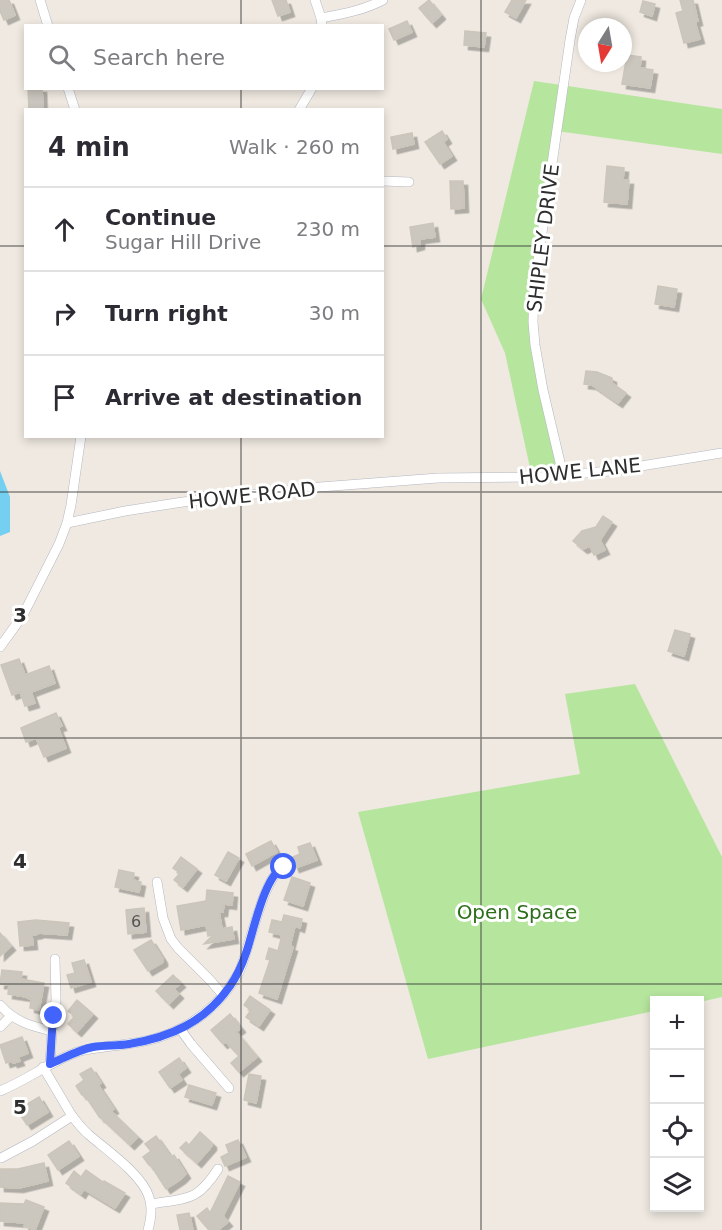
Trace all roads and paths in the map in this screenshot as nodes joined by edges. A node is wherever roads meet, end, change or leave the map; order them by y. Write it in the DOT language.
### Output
graph roads {
  1 [pos="40,0"];
  2 [pos="315,0"];
  3 [pos="383,0"];
  4 [pos="580,0"];
  5 [pos="322,22"];
  6 [pos="47,24"];
  7 [pos="69,90"];
  8 [pos="311,90"];
  9 [pos="74,108"];
  10 [pos="299,108"];
  11 [pos="384,181"];
  12 [pos="409,182"];
  13 [pos="81,438"];
  14 [pos="722,453"];
  15 [pos="563,475"];
  16 [pos="438,478"];
  17 [pos="67,523"];
  18 [pos="0,647"];
  19 [pos="284,867"];
  20 [pos="156,882"];
  21 [pos="55,959"];
  22 [pos="223,995"];
  23 [pos="0,1005"];
  24 [pos="11,1016"];
  25 [pos="0,1027"];
  26 [pos="181,1030"];
  27 [pos="52,1031"];
  28 [pos="47,1065"];
  29 [pos="229,1088"];
  30 [pos="0,1091"];
  31 [pos="72,1116"];
  32 [pos="1,1158"];
  33 [pos="218,1169"];
  34 [pos="151,1204"];
  35 [pos="148,1230"];
  1 -- 6 [label="street"];
  2 -- 5 [label="street"];
  3 -- 5 [label="street"];
  4 -- 15 [label="street, SHIPLEY DRIVE"];
  7 -- 9 [label="street"];
  8 -- 10 [label="street"];
  11 -- 12 [label="street"];
  13 -- 17 [label="street"];
  14 -- 15 [label="street, HOWE LANE"];
  15 -- 16 [label="street, HOWE LANE"];
  16 -- 17 [label="street, HOWE ROAD"];
  17 -- 18 [label="street"];
  19 -- 22 [label="street"];
  20 -- 22 [label="street"];
  21 -- 27 [label="street"];
  22 -- 26 [label="street"];
  23 -- 24 [label="street"];
  24 -- 25 [label="street"];
  24 -- 27 [label="street"];
  26 -- 28 [label="street"];
  26 -- 29 [label="street"];
  27 -- 28 [label="street"];
  28 -- 30 [label="street"];
  28 -- 31 [label="street"];
  31 -- 32 [label="street"];
  31 -- 34 [label="street"];
  33 -- 34 [label="street"];
  34 -- 35 [label="street"];
}
